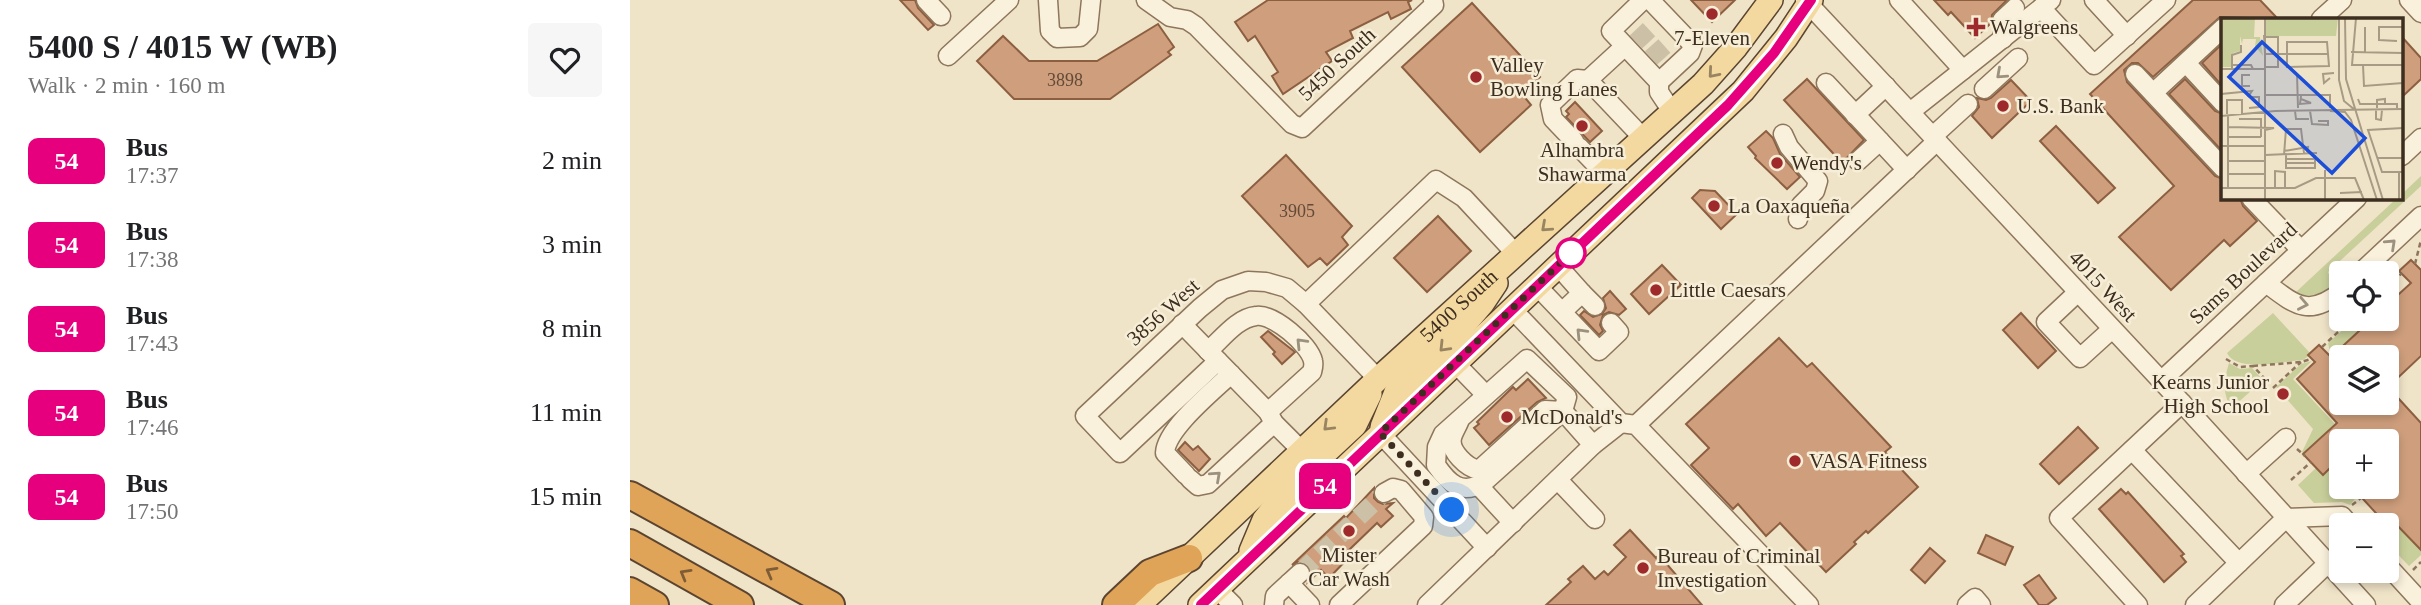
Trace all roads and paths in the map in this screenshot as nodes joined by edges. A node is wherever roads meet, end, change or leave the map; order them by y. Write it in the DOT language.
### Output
graph roads {
  1 [pos="926,0"];
  2 [pos="1009,0"];
  3 [pos="1048,0"];
  4 [pos="1091,0"];
  5 [pos="1146,0"];
  6 [pos="1643,0"];
  7 [pos="1650,0"];
  8 [pos="1771,0"];
  9 [pos="1899,0"];
  10 [pos="2094,0"];
  11 [pos="2166,0"];
  12 [pos="2342,0"];
  13 [pos="2409,0"];
  14 [pos="1808,1"];
  15 [pos="1433,3"];
  16 [pos="2046,4"];
  17 [pos="2015,8"];
  18 [pos="2421,13"];
  19 [pos="941,16"];
  20 [pos="2322,18"];
  21 [pos="2221,30"];
  22 [pos="2127,36"];
  23 [pos="2003,39"];
  24 [pos="1629,46"];
  25 [pos="948,56"];
  26 [pos="2018,58"];
  27 [pos="2186,63"];
  28 [pos="1964,70"];
  29 [pos="2135,74"];
  30 [pos="1588,80"];
  31 [pos="1659,82"];
  32 [pos="1826,83"];
  33 [pos="1886,86"];
  34 [pos="1984,89"];
  35 [pos="2153,93"];
  36 [pos="2221,101"];
  37 [pos="1968,104"];
  38 [pos="1910,112"];
  39 [pos="1673,113"];
  40 [pos="1856,115"];
  41 [pos="1783,134"];
  42 [pos="2421,138"];
  43 [pos="1644,139"];
  44 [pos="1935,139"];
  45 [pos="1880,141"];
  46 [pos="2403,155"];
  47 [pos="1858,161"];
  48 [pos="2221,166"];
  49 [pos="1907,170"];
  50 [pos="1605,174"];
  51 [pos="2253,200"];
  52 [pos="2355,200"];
  53 [pos="2421,216"];
  54 [pos="1798,219"];
  55 [pos="2421,239"];
  56 [pos="2301,250"];
  57 [pos="1516,254"];
  58 [pos="2373,261"];
  59 [pos="2414,264"];
  60 [pos="1558,266"];
  61 [pos="2266,282"];
  62 [pos="1537,286"];
  63 [pos="2078,292"];
  64 [pos="2329,301"];
  65 [pos="1306,303"];
  66 [pos="1512,309"];
  67 [pos="1562,312"];
  68 [pos="1611,323"];
  69 [pos="1182,324"];
  70 [pos="2112,329"];
  71 [pos="2339,331"];
  72 [pos="2322,346"];
  73 [pos="1213,356"];
  74 [pos="2226,359"];
  75 [pos="2311,359"];
  76 [pos="2301,362"];
  77 [pos="1455,363"];
  78 [pos="2253,366"];
  79 [pos="1235,378"];
  80 [pos="1378,379"];
  81 [pos="2266,380"];
  82 [pos="2161,381"];
  83 [pos="2273,388"];
  84 [pos="1486,395"];
  85 [pos="2182,403"];
  86 [pos="1563,411"];
  87 [pos="1462,416"];
  88 [pos="1271,417"];
  89 [pos="1628,424"];
  90 [pos="1380,433"];
  91 [pos="2289,441"];
  92 [pos="1593,445"];
  93 [pos="2132,450"];
  94 [pos="1302,451"];
  95 [pos="2305,456"];
  96 [pos="2311,462"];
  97 [pos="2246,474"];
  98 [pos="1479,478"];
  99 [pos="1558,480"];
  100 [pos="2291,480"];
  101 [pos="1384,493"];
  102 [pos="630,495"];
  103 [pos="2329,517"];
  104 [pos="1595,519"];
  105 [pos="2287,519"];
  106 [pos="1513,523"];
  107 [pos="630,542"];
  108 [pos="1487,548"];
  109 [pos="1189,558"];
  110 [pos="1248,559"];
  111 [pos="2421,562"];
  112 [pos="2239,564"];
  113 [pos="2327,564"];
  114 [pos="2411,572"];
  115 [pos="2399,578"];
  116 [pos="630,591"];
  117 [pos="1217,600"];
  118 [pos="2421,602"];
  119 [pos="655,605"];
  120 [pos="740,605"];
  121 [pos="831,605"];
  122 [pos="1116,605"];
  123 [pos="1139,605"];
  124 [pos="1274,605"];
  125 [pos="1310,605"];
  126 [pos="1339,605"];
  127 [pos="1427,605"];
  128 [pos="1809,605"];
  129 [pos="2138,605"];
  130 [pos="2194,605"];
  131 [pos="2284,605"];
  132 [pos="2366,605"];
  1 -- 19 [label="street"];
  2 -- 25 [label="street"];
  3 -- 4 [label="street"];
  5 -- 15 [label="street, 5450 South"];
  6 -- 24 [label="street"];
  7 -- 31 [label="street"];
  8 -- 39 [label="main road, 5400 South, one-way"];
  9 -- 28 [label="street"];
  10 -- 22 [label="street"];
  11 -- 22 [label="street"];
  12 -- 20 [label="street"];
  13 -- 18 [label="street"];
  14 -- 33 [label="street, 4015 West"];
  14 -- 60 [label="main road, 5400 South"];
  16 -- 22 [label="street"];
  16 -- 23 [label="street"];
  17 -- 23 [label="street"];
  21 -- 27 [label="street"];
  23 -- 28 [label="street"];
  24 -- 30 [label="street"];
  24 -- 31 [label="street"];
  26 -- 34 [label="street, one-way"];
  27 -- 35 [label="street"];
  27 -- 36 [label="street"];
  28 -- 38 [label="street"];
  29 -- 35 [label="street"];
  30 -- 43 [label="street"];
  30 -- 50 [label="street"];
  31 -- 39 [label="street"];
  32 -- 40 [label="street"];
  33 -- 38 [label="street, 4015 West"];
  33 -- 40 [label="street"];
  35 -- 48 [label="street"];
  37 -- 44 [label="street"];
  38 -- 44 [label="street, 4015 West"];
  39 -- 43 [label="main road, 5400 South"];
  40 -- 45 [label="street"];
  41 -- 54 [label="street"];
  42 -- 46 [label="street"];
  43 -- 50 [label="main road, 5400 South"];
  44 -- 49 [label="street"];
  44 -- 63 [label="street, 4015 West"];
  45 -- 47 [label="street"];
  45 -- 49 [label="street"];
  49 -- 89 [label="street"];
  50 -- 57 [label="main road, 5400 South, one-way"];
  51 -- 56 [label="street"];
  52 -- 56 [label="street, Sams Boulevard"];
  58 -- 53 [label="street, one-way"];
  55 -- 59 [label="path"];
  56 -- 61 [label="street, Sams Boulevard"];
  57 -- 65 [label="street"];
  57 -- 80 [label="main road, 5400 South"];
  57 -- 90 [label="main road, one-way"];
  60 -- 62 [label="main road, 5400 South"];
  60 -- 67 [label="street"];
  61 -- 64 [label="street, one-way"];
  61 -- 82 [label="street, Sams Boulevard"];
  62 -- 66 [label="main road, 5400 South"];
  62 -- 67 [label="street"];
  63 -- 70 [label="street, 4015 West"];
  63 -- 70 [label="street"];
  65 -- 69 [label="street, 3856 West"];
  65 -- 80 [label="street, 3856 West"];
  66 -- 77 [label="main road, 5400 South"];
  66 -- 89 [label="street"];
  68 -- 67 [label="street, one-way"];
  69 -- 73 [label="street"];
  69 -- 73 [label="street, 3856 West"];
  70 -- 82 [label="street, 4015 West"];
  71 -- 72 [label="path"];
  73 -- 79 [label="street"];
  88 -- 73 [label="street, one-way"];
  74 -- 78 [label="path"];
  75 -- 76 [label="path"];
  76 -- 78 [label="path"];
  76 -- 83 [label="path"];
  77 -- 84 [label="street"];
  77 -- 90 [label="main road, 5400 South"];
  78 -- 81 [label="path"];
  79 -- 88 [label="street"];
  79 -- 88 [label="street, one-way"];
  80 -- 94 [label="main road, 5400 South, one-way"];
  80 -- 110 [label="main road"];
  82 -- 85 [label="street, 4015 West"];
  84 -- 86 [label="street"];
  84 -- 87 [label="street"];
  85 -- 93 [label="street"];
  85 -- 97 [label="street, 4015 West"];
  86 -- 92 [label="street"];
  86 -- 98 [label="street"];
  87 -- 98 [label="street"];
  87 -- 98 [label="street"];
  88 -- 94 [label="street"];
  89 -- 92 [label="street"];
  89 -- 128 [label="street"];
  90 -- 108 [label="street"];
  90 -- 110 [label="main road, 5400 South"];
  91 -- 95 [label="path"];
  91 -- 97 [label="street"];
  92 -- 99 [label="street"];
  93 -- 112 [label="street"];
  93 -- 129 [label="street"];
  94 -- 109 [label="main road, 5400 South"];
  96 -- 100 [label="path"];
  97 -- 105 [label="street, 4015 West"];
  98 -- 106 [label="street"];
  99 -- 104 [label="street"];
  99 -- 106 [label="street"];
  101 -- 126 [label="street"];
  121 -- 102 [label="highway, one-way"];
  103 -- 105 [label="street"];
  105 -- 112 [label="street"];
  105 -- 113 [label="street, 4015 West"];
  106 -- 108 [label="street"];
  120 -- 107 [label="highway, one-way"];
  108 -- 127 [label="street"];
  109 -- 122 [label="highway"];
  109 -- 123 [label="main road, 5400 South"];
  110 -- 117 [label="main road, 5400 South"];
  111 -- 114 [label="path"];
  112 -- 130 [label="street"];
  113 -- 131 [label="street"];
  113 -- 132 [label="street, 4015 West"];
  115 -- 118 [label="street"];
  116 -- 119 [label="highway"];
  124 -- 125 [label="street"];
}
